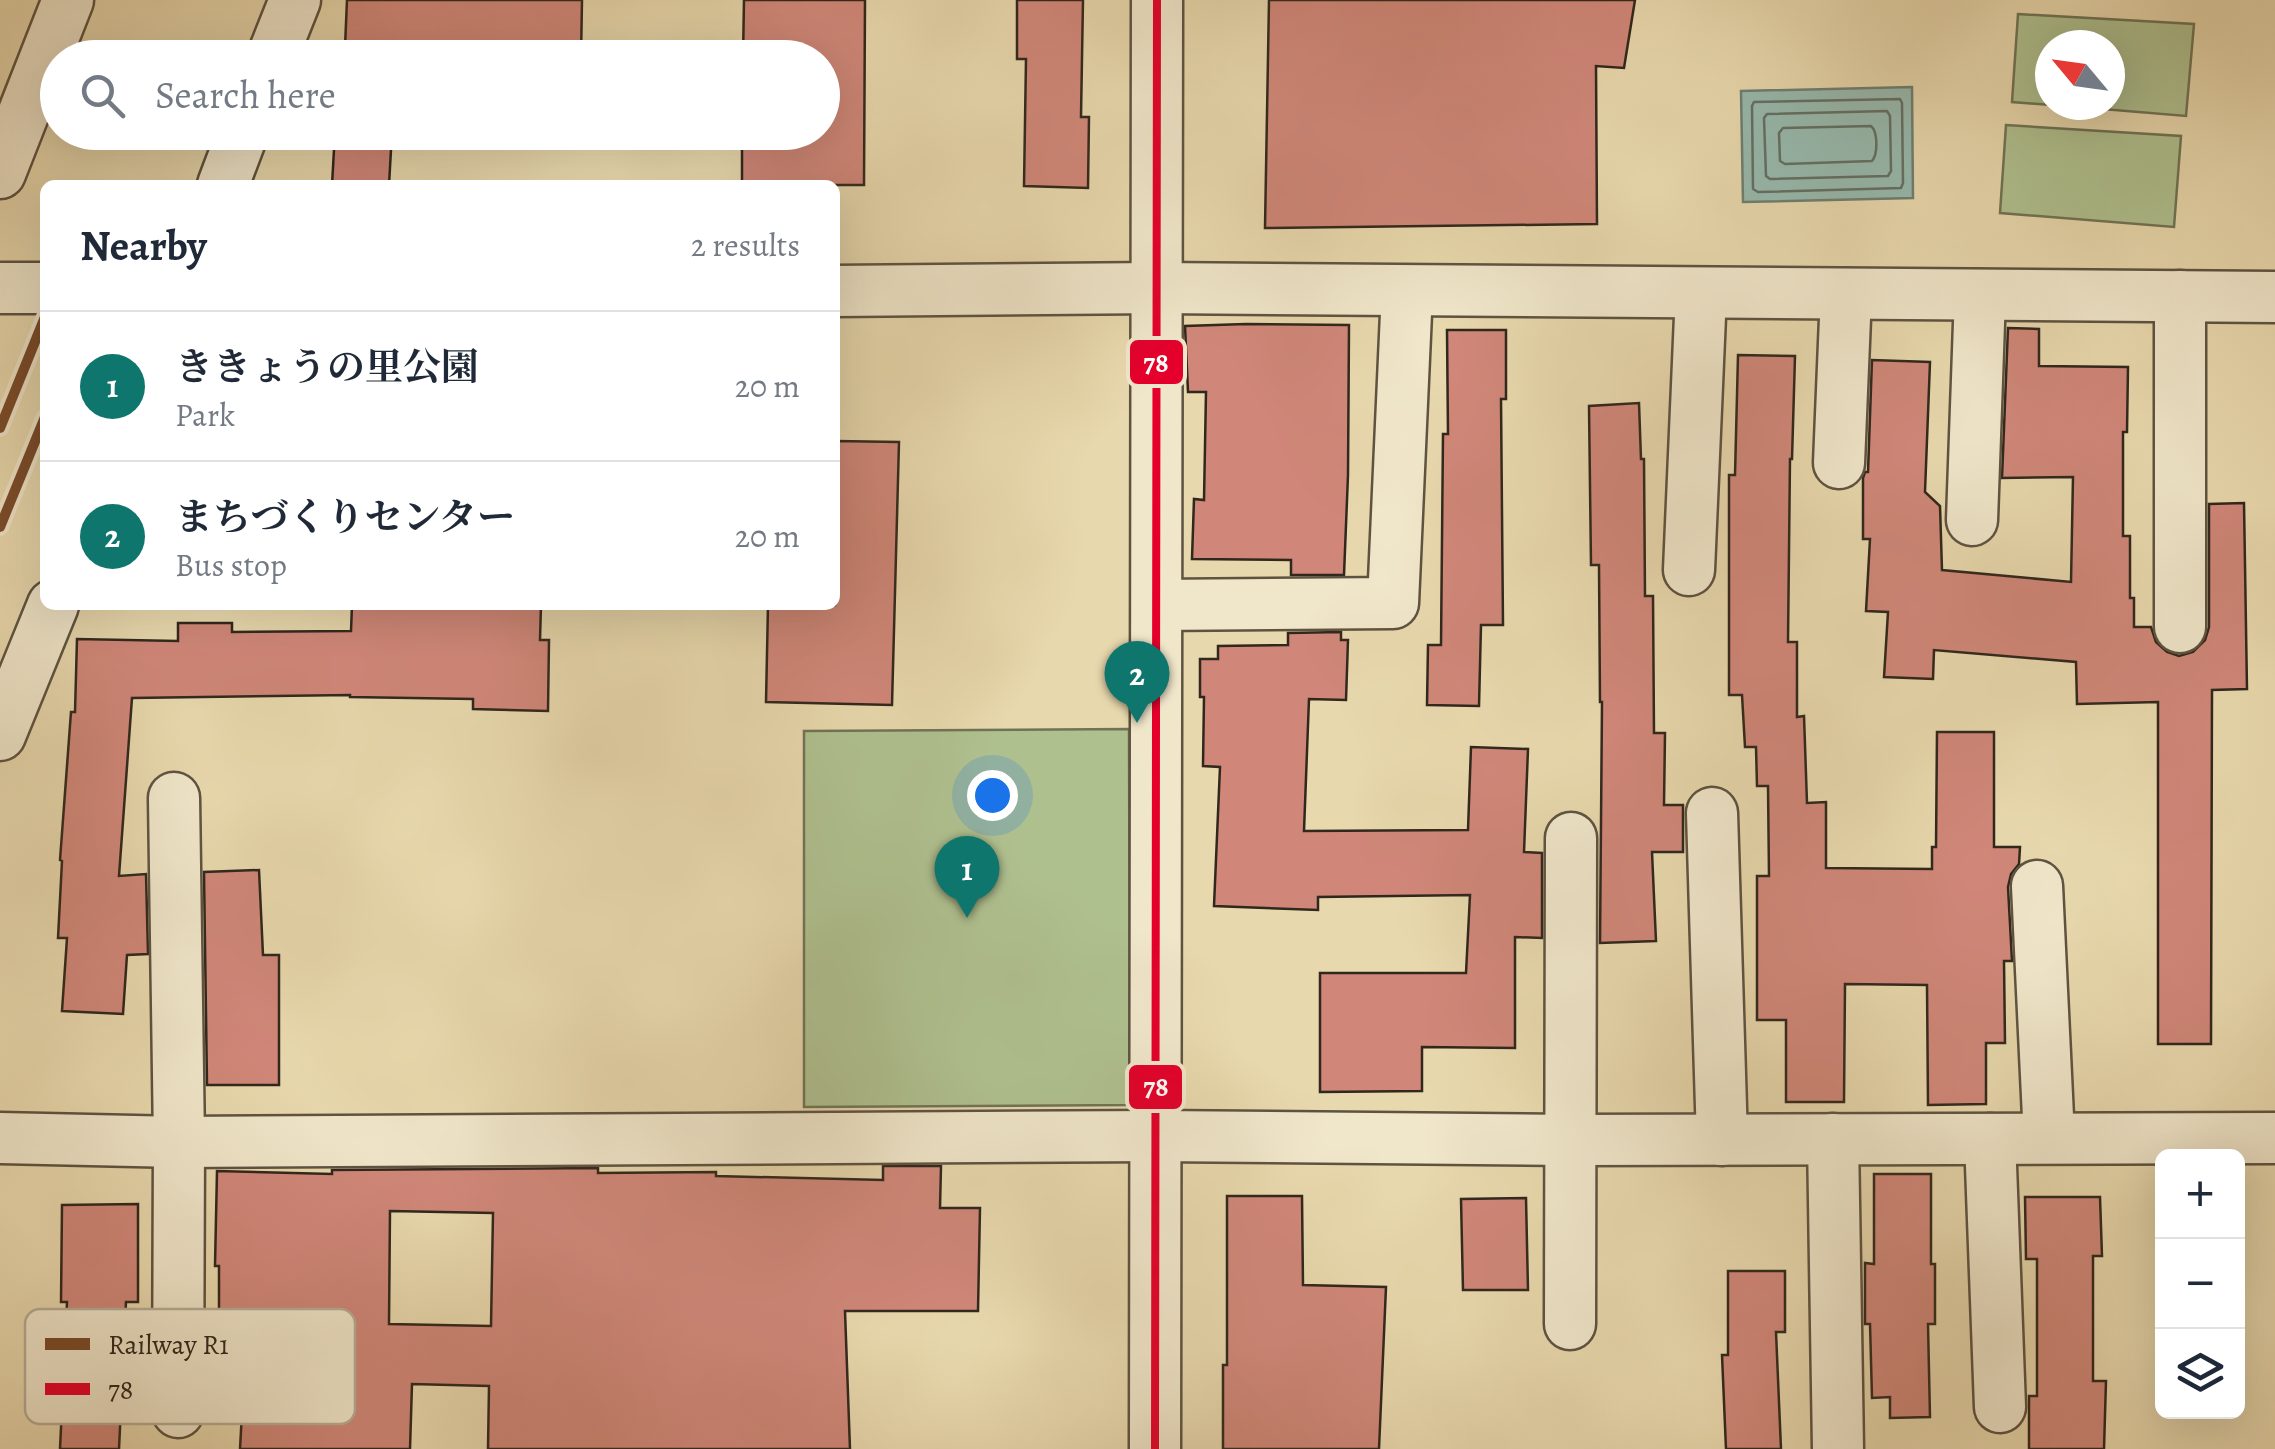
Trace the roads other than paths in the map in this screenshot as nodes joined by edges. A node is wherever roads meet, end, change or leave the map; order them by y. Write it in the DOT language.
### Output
graph roads {
  1 [pos="68,0"];
  2 [pos="294,0"];
  3 [pos="1157,0"];
  4 [pos="52,40"];
  5 [pos="279,40"];
  6 [pos="40,71"];
  7 [pos="236,150"];
  8 [pos="0,173"];
  9 [pos="225,180"];
  10 [pos="0,288"];
  11 [pos="40,288"];
  12 [pos="1158,288"];
  13 [pos="1407,290"];
  14 [pos="840,291"];
  15 [pos="1701,293"];
  16 [pos="1846,294"];
  17 [pos="1980,295"];
  18 [pos="2180,296"];
  19 [pos="2275,297"];
  20 [pos="1839,463"];
  21 [pos="1972,520"];
  22 [pos="1689,570"];
  23 [pos="1157,605"];
  24 [pos="51,610"];
  25 [pos="2180,627"];
  26 [pos="0,735"];
  27 [pos="174,798"];
  28 [pos="1712,813"];
  29 [pos="1571,838"];
  30 [pos="2037,886"];
  31 [pos="1156,1136"];
  32 [pos="0,1138"];
  33 [pos="2049,1138"];
  34 [pos="2275,1138"];
  35 [pos="1834,1139"];
  36 [pos="1990,1139"];
  37 [pos="1570,1140"];
  38 [pos="1722,1140"];
  39 [pos="179,1142"];
  40 [pos="178,1309"];
  41 [pos="1570,1324"];
  42 [pos="2000,1408"];
  43 [pos="1155,1449"];
  44 [pos="1838,1449"];
  1 -- 4 [label="street"];
  2 -- 5 [label="street"];
  3 -- 12 [label="street"];
  6 -- 8 [label="street"];
  7 -- 9 [label="street"];
  10 -- 11 [label="street"];
  12 -- 13 [label="street"];
  12 -- 14 [label="street"];
  12 -- 23 [label="street"];
  13 -- 15 [label="street"];
  13 -- 23 [label="street"];
  15 -- 16 [label="street"];
  15 -- 22 [label="street"];
  16 -- 17 [label="street"];
  16 -- 20 [label="street"];
  17 -- 18 [label="street"];
  17 -- 21 [label="street"];
  18 -- 19 [label="street"];
  18 -- 25 [label="street"];
  23 -- 31 [label="street"];
  24 -- 26 [label="street"];
  27 -- 39 [label="street"];
  28 -- 38 [label="street"];
  29 -- 37 [label="street"];
  30 -- 33 [label="street"];
  31 -- 37 [label="street"];
  31 -- 39 [label="street"];
  31 -- 43 [label="street"];
  32 -- 39 [label="street"];
  33 -- 34 [label="street"];
  33 -- 36 [label="street"];
  35 -- 36 [label="street"];
  35 -- 38 [label="street"];
  35 -- 44 [label="street"];
  36 -- 42 [label="street"];
  37 -- 38 [label="street"];
  37 -- 41 [label="street"];
  39 -- 40 [label="street"];
}
